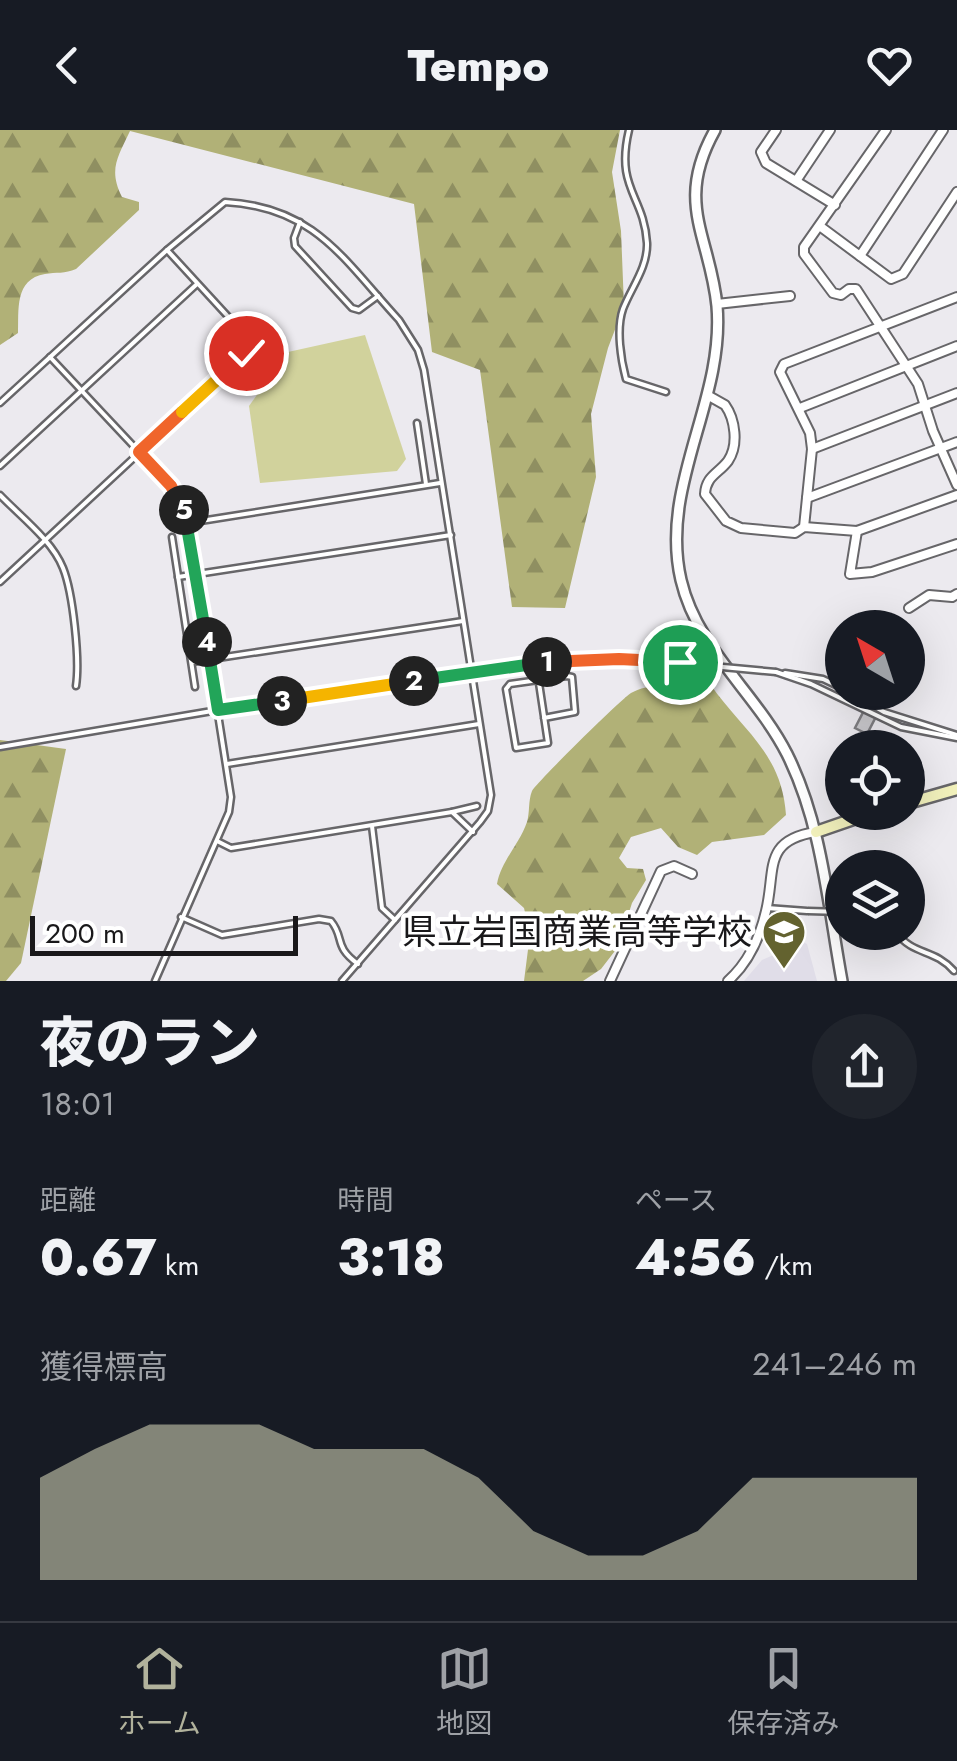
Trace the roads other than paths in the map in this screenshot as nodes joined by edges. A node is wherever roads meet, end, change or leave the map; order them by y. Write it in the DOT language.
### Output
graph roads {
  1 [pos="630,130"];
  2 [pos="715,130"];
  3 [pos="776,130"];
  4 [pos="830,130"];
  5 [pos="886,130"];
  6 [pos="943,130"];
  7 [pos="796,181"];
  8 [pos="956,197"];
  9 [pos="835,206"];
  10 [pos="300,220"];
  11 [pos="821,227"];
  12 [pos="167,250"];
  13 [pos="860,256"];
  14 [pos="197,284"];
  15 [pos="378,296"];
  16 [pos="790,296"];
  17 [pos="957,296"];
  18 [pos="716,304"];
  19 [pos="881,326"];
  20 [pos="957,346"];
  21 [pos="50,357"];
  22 [pos="906,365"];
  23 [pos="82,390"];
  24 [pos="666,392"];
  25 [pos="957,393"];
  26 [pos="709,396"];
  27 [pos="0,404"];
  28 [pos="927,405"];
  29 [pos="800,408"];
  30 [pos="417,423"];
  31 [pos="957,442"];
  32 [pos="941,448"];
  33 [pos="812,449"];
  34 [pos="139,452"];
  35 [pos="0,466"];
  36 [pos="442,483"];
  37 [pos="426,484"];
  38 [pos="957,485"];
  39 [pos="0,495"];
  40 [pos="957,495"];
  41 [pos="808,498"];
  42 [pos="188,523"];
  43 [pos="804,527"];
  44 [pos="857,531"];
  45 [pos="451,535"];
  46 [pos="172,537"];
  47 [pos="44,541"];
  48 [pos="957,544"];
  49 [pos="196,574"];
  50 [pos="178,578"];
  51 [pos="0,582"];
  52 [pos="957,594"];
  53 [pos="909,608"];
  54 [pos="463,621"];
  55 [pos="209,660"];
  56 [pos="192,662"];
  57 [pos="536,664"];
  58 [pos="472,672"];
  59 [pos="776,672"];
  60 [pos="538,680"];
  61 [pos="825,680"];
  62 [pos="76,686"];
  63 [pos="195,686"];
  64 [pos="218,710"];
  65 [pos="881,710"];
  66 [pos="544,718"];
  67 [pos="480,724"];
  68 [pos="957,736"];
  69 [pos="0,747"];
  70 [pos="227,764"];
  71 [pos="957,789"];
  72 [pos="925,798"];
  73 [pos="477,806"];
  74 [pos="452,812"];
  75 [pos="372,826"];
  76 [pos="825,829"];
  77 [pos="473,832"];
  78 [pos="816,832"];
  79 [pos="217,841"];
  80 [pos="692,874"];
  81 [pos="767,908"];
  82 [pos="825,912"];
  83 [pos="182,917"];
  84 [pos="395,920"];
  85 [pos="923,950"];
  86 [pos="358,964"];
  87 [pos="954,970"];
  88 [pos="155,981"];
  89 [pos="342,981"];
  90 [pos="610,981"];
  91 [pos="728,981"];
  92 [pos="842,981"];
  1 -- 24 [label="lane"];
  2 -- 18 [label="street"];
  3 -- 7 [label="street"];
  4 -- 7 [label="street"];
  5 -- 9 [label="street"];
  6 -- 13 [label="street"];
  7 -- 9 [label="street"];
  8 -- 13 [label="street"];
  9 -- 11 [label="street"];
  10 -- 12 [label="lane"];
  10 -- 15 [label="lane"];
  10 -- 15 [label="lane"];
  11 -- 13 [label="street"];
  11 -- 19 [label="street"];
  12 -- 14 [label="lane"];
  12 -- 21 [label="lane"];
  14 -- 23 [label="lane"];
  14 -- 34 [label="lane"];
  15 -- 36 [label="lane"];
  16 -- 18 [label="street"];
  17 -- 19 [label="street"];
  18 -- 26 [label="street"];
  19 -- 22 [label="street"];
  19 -- 29 [label="street"];
  20 -- 22 [label="street"];
  21 -- 23 [label="lane"];
  21 -- 27 [label="lane"];
  22 -- 28 [label="street"];
  22 -- 29 [label="street"];
  23 -- 34 [label="lane"];
  23 -- 35 [label="lane"];
  25 -- 28 [label="street"];
  26 -- 43 [label="street"];
  26 -- 78 [label="street"];
  28 -- 32 [label="street"];
  28 -- 33 [label="street"];
  29 -- 33 [label="street"];
  30 -- 37 [label="lane"];
  31 -- 32 [label="street"];
  32 -- 38 [label="street"];
  32 -- 41 [label="street"];
  33 -- 41 [label="street"];
  34 -- 42 [label="lane"];
  34 -- 47 [label="lane"];
  36 -- 37 [label="lane"];
  36 -- 45 [label="lane"];
  37 -- 42 [label="lane"];
  39 -- 47 [label="lane"];
  40 -- 44 [label="street"];
  41 -- 43 [label="street"];
  42 -- 49 [label="lane"];
  43 -- 44 [label="street"];
  44 -- 48 [label="street"];
  45 -- 49 [label="lane"];
  45 -- 54 [label="lane"];
  46 -- 50 [label="lane"];
  47 -- 51 [label="lane"];
  47 -- 62 [label="lane"];
  49 -- 50 [label="lane"];
  49 -- 55 [label="lane"];
  50 -- 56 [label="lane"];
  52 -- 53 [label="street"];
  54 -- 55 [label="lane"];
  54 -- 58 [label="lane"];
  55 -- 56 [label="lane"];
  55 -- 64 [label="lane"];
  56 -- 63 [label="lane"];
  57 -- 58 [label="lane"];
  57 -- 59 [label="lane, bridge"];
  57 -- 60 [label="lane"];
  58 -- 64 [label="lane"];
  58 -- 67 [label="lane"];
  59 -- 61 [label="lane"];
  59 -- 68 [label="lane"];
  60 -- 66 [label="lane"];
  60 -- 66 [label="lane"];
  60 -- 66 [label="lane"];
  64 -- 69 [label="lane"];
  64 -- 70 [label="lane"];
  65 -- 68 [label="lane"];
  67 -- 70 [label="lane"];
  67 -- 77 [label="lane"];
  70 -- 79 [label="lane"];
  71 -- 72 [label="main road"];
  73 -- 74 [label="lane"];
  74 -- 75 [label="lane"];
  74 -- 77 [label="lane"];
  75 -- 79 [label="lane"];
  75 -- 84 [label="lane"];
  76 -- 78 [label="main road"];
  77 -- 84 [label="lane"];
  78 -- 81 [label="street"];
  78 -- 92 [label="street"];
  79 -- 83 [label="lane"];
  80 -- 90 [label="street"];
  81 -- 82 [label="lane, bridge"];
  81 -- 91 [label="street"];
  83 -- 86 [label="lane"];
  83 -- 88 [label="lane"];
  84 -- 86 [label="lane"];
  85 -- 87 [label="lane"];
  86 -- 89 [label="lane"];
}
